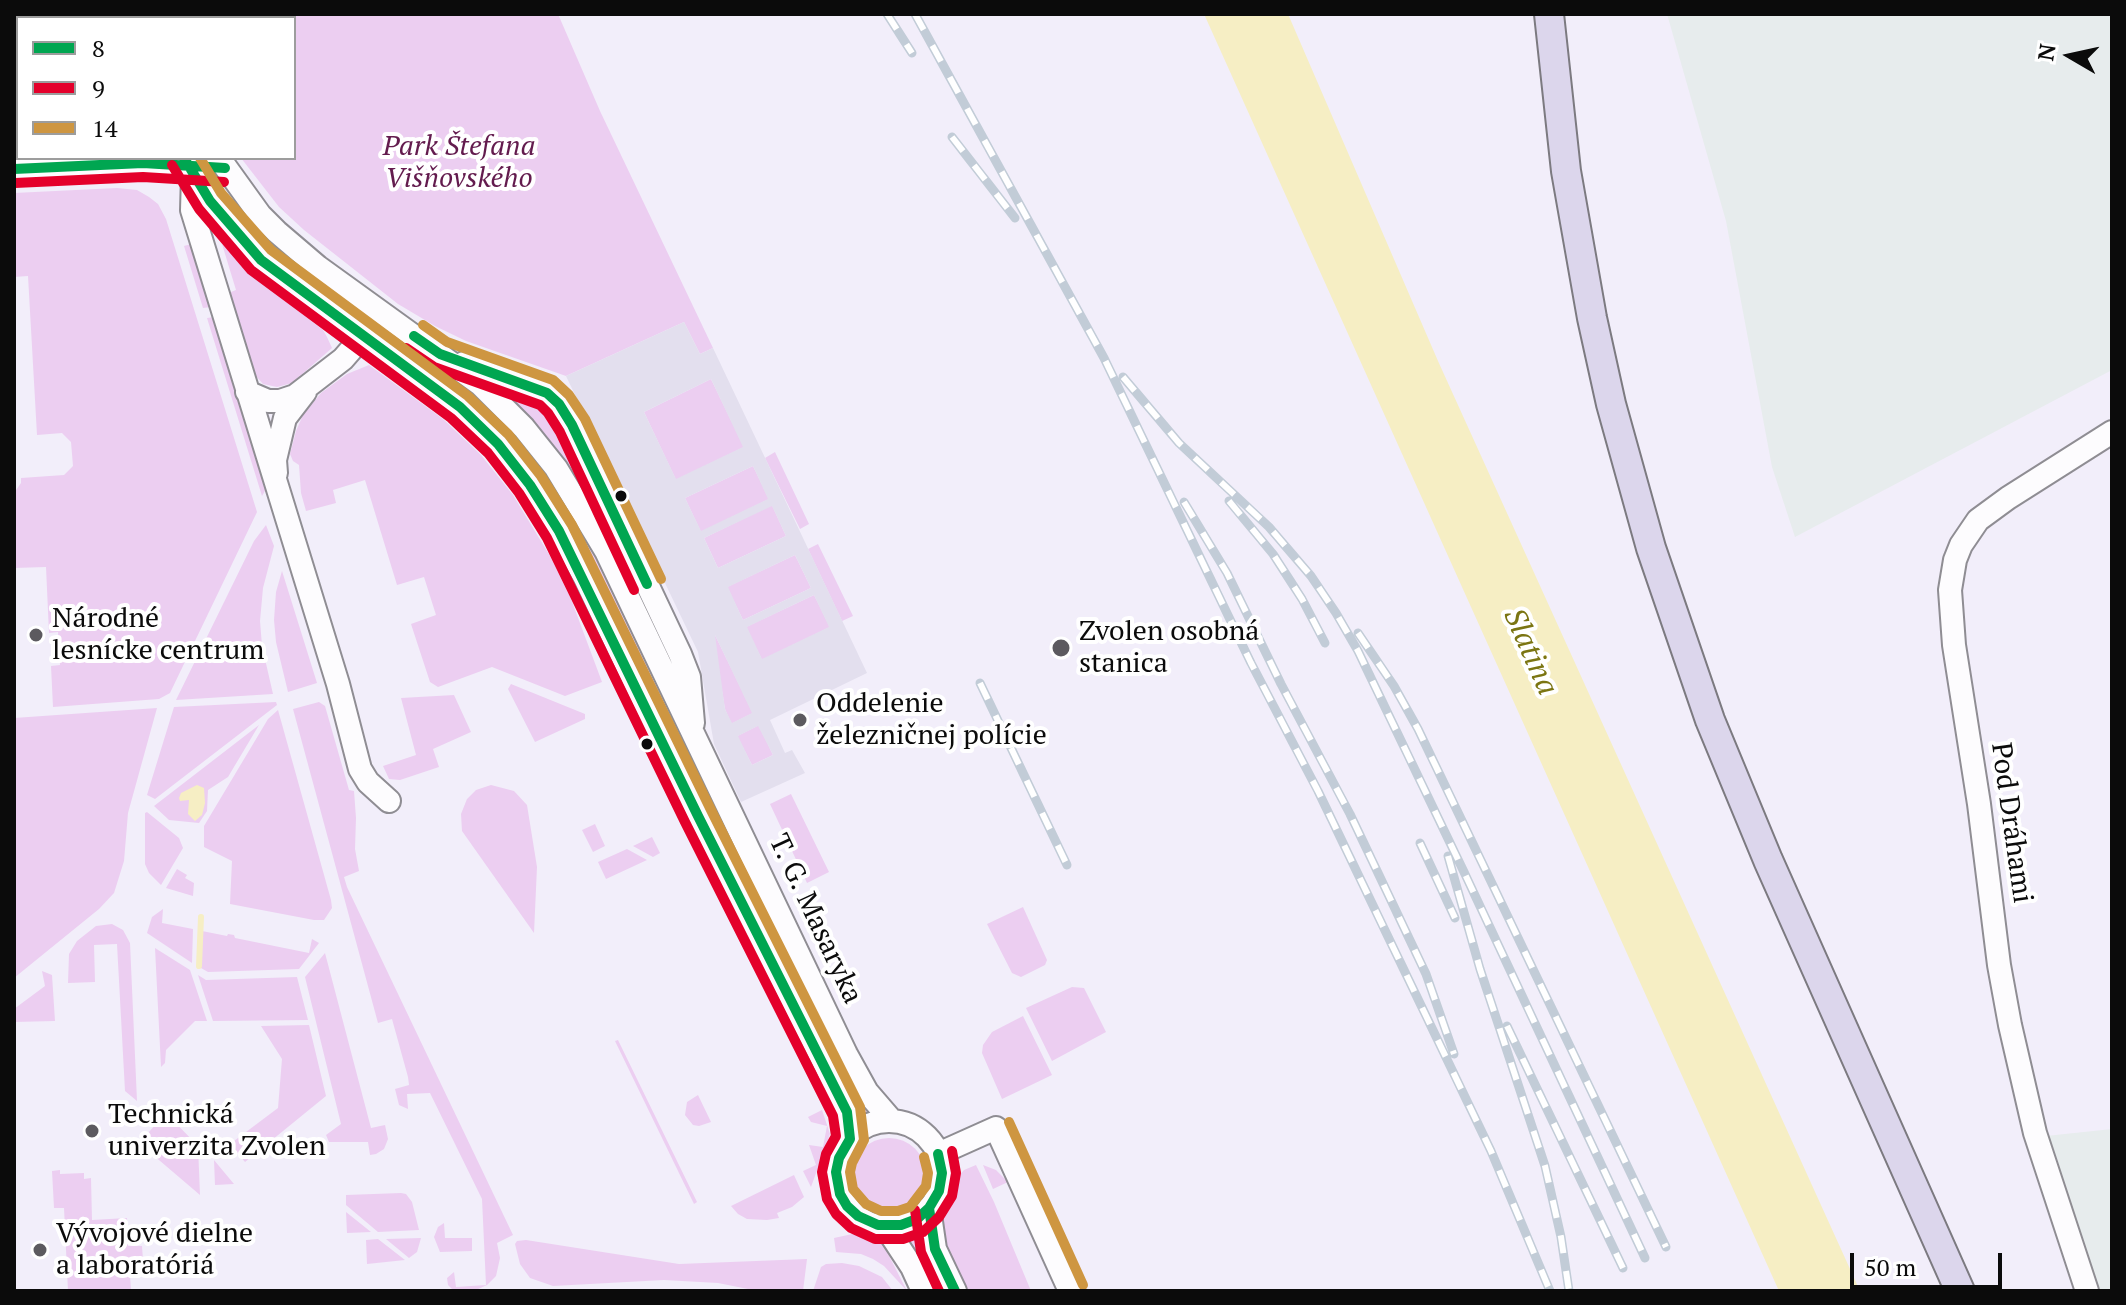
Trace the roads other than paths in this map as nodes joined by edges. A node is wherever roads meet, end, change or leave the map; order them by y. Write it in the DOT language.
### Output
graph roads {
  1 [pos="1549,14"];
  2 [pos="222,163"];
  3 [pos="188,165"];
  4 [pos="14,169"];
  5 [pos="363,336"];
  6 [pos="440,354"];
  7 [pos="315,380"];
  8 [pos="247,392"];
  9 [pos="2112,432"];
  10 [pos="277,491"];
  11 [pos="695,736"];
  12 [pos="389,801"];
  13 [pos="892,1121"];
  14 [pos="850,1139"];
  15 [pos="938,1154"];
  16 [pos="929,1208"];
  17 [pos="885,1226"];
  18 [pos="923,1291"];
  19 [pos="955,1291"];
  20 [pos="1070,1291"];
  21 [pos="1960,1291"];
  22 [pos="2087,1291"];
  1 -- 21 [label="main road"];
  2 -- 3 [label="street"];
  2 -- 6 [label="street, T. G. Masaryka"];
  3 -- 4 [label="street"];
  3 -- 5 [label="street, T. G. Masaryka"];
  3 -- 8 [label="street"];
  5 -- 7 [label="street"];
  5 -- 14 [label="street, T. G. Masaryka"];
  6 -- 11 [label="street, T. G. Masaryka"];
  6 -- 11 [label="street, T. G. Masaryka"];
  7 -- 8 [label="street"];
  7 -- 10 [label="street"];
  8 -- 10 [label="street"];
  9 -- 22 [label="street, Pod Dráhami"];
  10 -- 12 [label="street"];
  11 -- 13 [label="street, T. G. Masaryka"];
  13 -- 14 [label="street"];
  13 -- 15 [label="street, T. G. Masaryka"];
  14 -- 17 [label="street"];
  15 -- 16 [label="street"];
  15 -- 20 [label="street"];
  16 -- 17 [label="street"];
  16 -- 19 [label="street"];
  17 -- 18 [label="street"];
}
